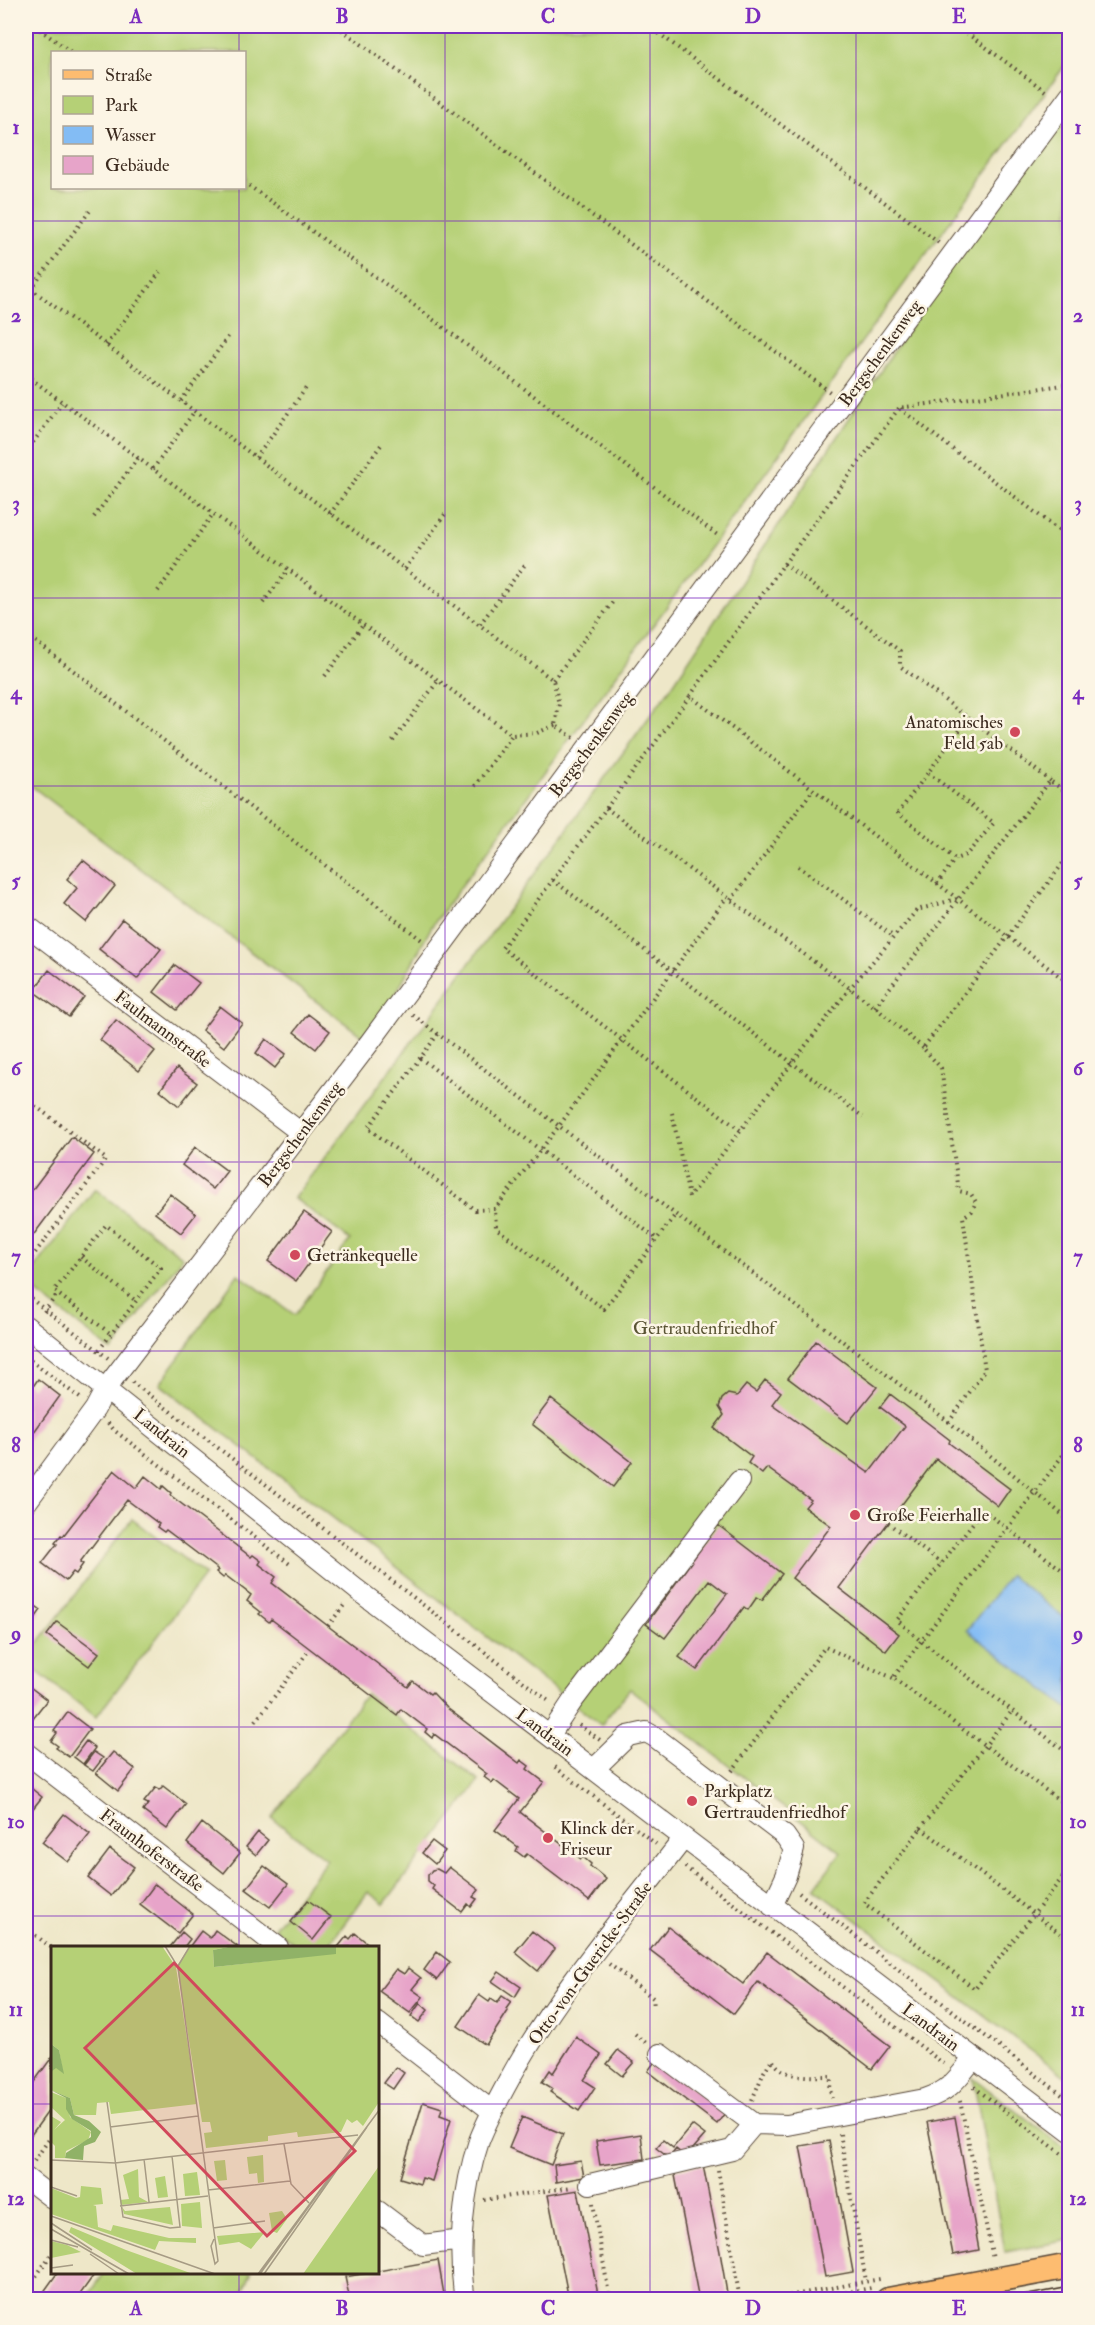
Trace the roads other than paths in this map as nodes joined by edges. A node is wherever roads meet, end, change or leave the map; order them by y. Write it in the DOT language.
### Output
graph roads {
  1 [pos="1067,99"];
  2 [pos="26,925"];
  3 [pos="300,1132"];
  4 [pos="28,1328"];
  5 [pos="106,1388"];
  6 [pos="739,1482"];
  7 [pos="26,1503"];
  8 [pos="550,1735"];
  9 [pos="26,1754"];
  10 [pos="594,1769"];
  11 [pos="683,1839"];
  12 [pos="772,1906"];
  13 [pos="277,1946"];
  14 [pos="380,2025"];
  15 [pos="660,2054"];
  16 [pos="973,2060"];
  17 [pos="492,2111"];
  18 [pos="749,2120"];
  19 [pos="1070,2131"];
  20 [pos="29,2171"];
  21 [pos="590,2184"];
  22 [pos="51,2197"];
  23 [pos="380,2213"];
  24 [pos="462,2240"];
  25 [pos="1070,2266"];
  26 [pos="465,2300"];
  27 [pos="888,2300"];
  1 -- 3 [label="street, Bergschenkenweg"];
  2 -- 3 [label="street, Faulmannstraße"];
  3 -- 5 [label="street, Bergschenkenweg"];
  4 -- 5 [label="street, Landrain"];
  5 -- 7 [label="street, Bergschenkenweg"];
  5 -- 8 [label="street, Landrain"];
  6 -- 8 [label="street"];
  8 -- 10 [label="street, Landrain"];
  9 -- 13 [label="street, Fraunhoferstraße"];
  10 -- 11 [label="street, Landrain"];
  10 -- 12 [label="street"];
  11 -- 12 [label="street, Landrain"];
  11 -- 17 [label="street, Otto-von-Guericke-Straße"];
  12 -- 16 [label="street, Landrain"];
  14 -- 17 [label="street"];
  15 -- 18 [label="street"];
  16 -- 18 [label="street"];
  16 -- 19 [label="street, Landrain"];
  17 -- 24 [label="street, Otto-von-Guericke-Straße"];
  18 -- 21 [label="street"];
  20 -- 22 [label="street"];
  23 -- 24 [label="street"];
  24 -- 26 [label="street, Otto-von-Guericke-Straße"];
  25 -- 27 [label="main road"];
}
